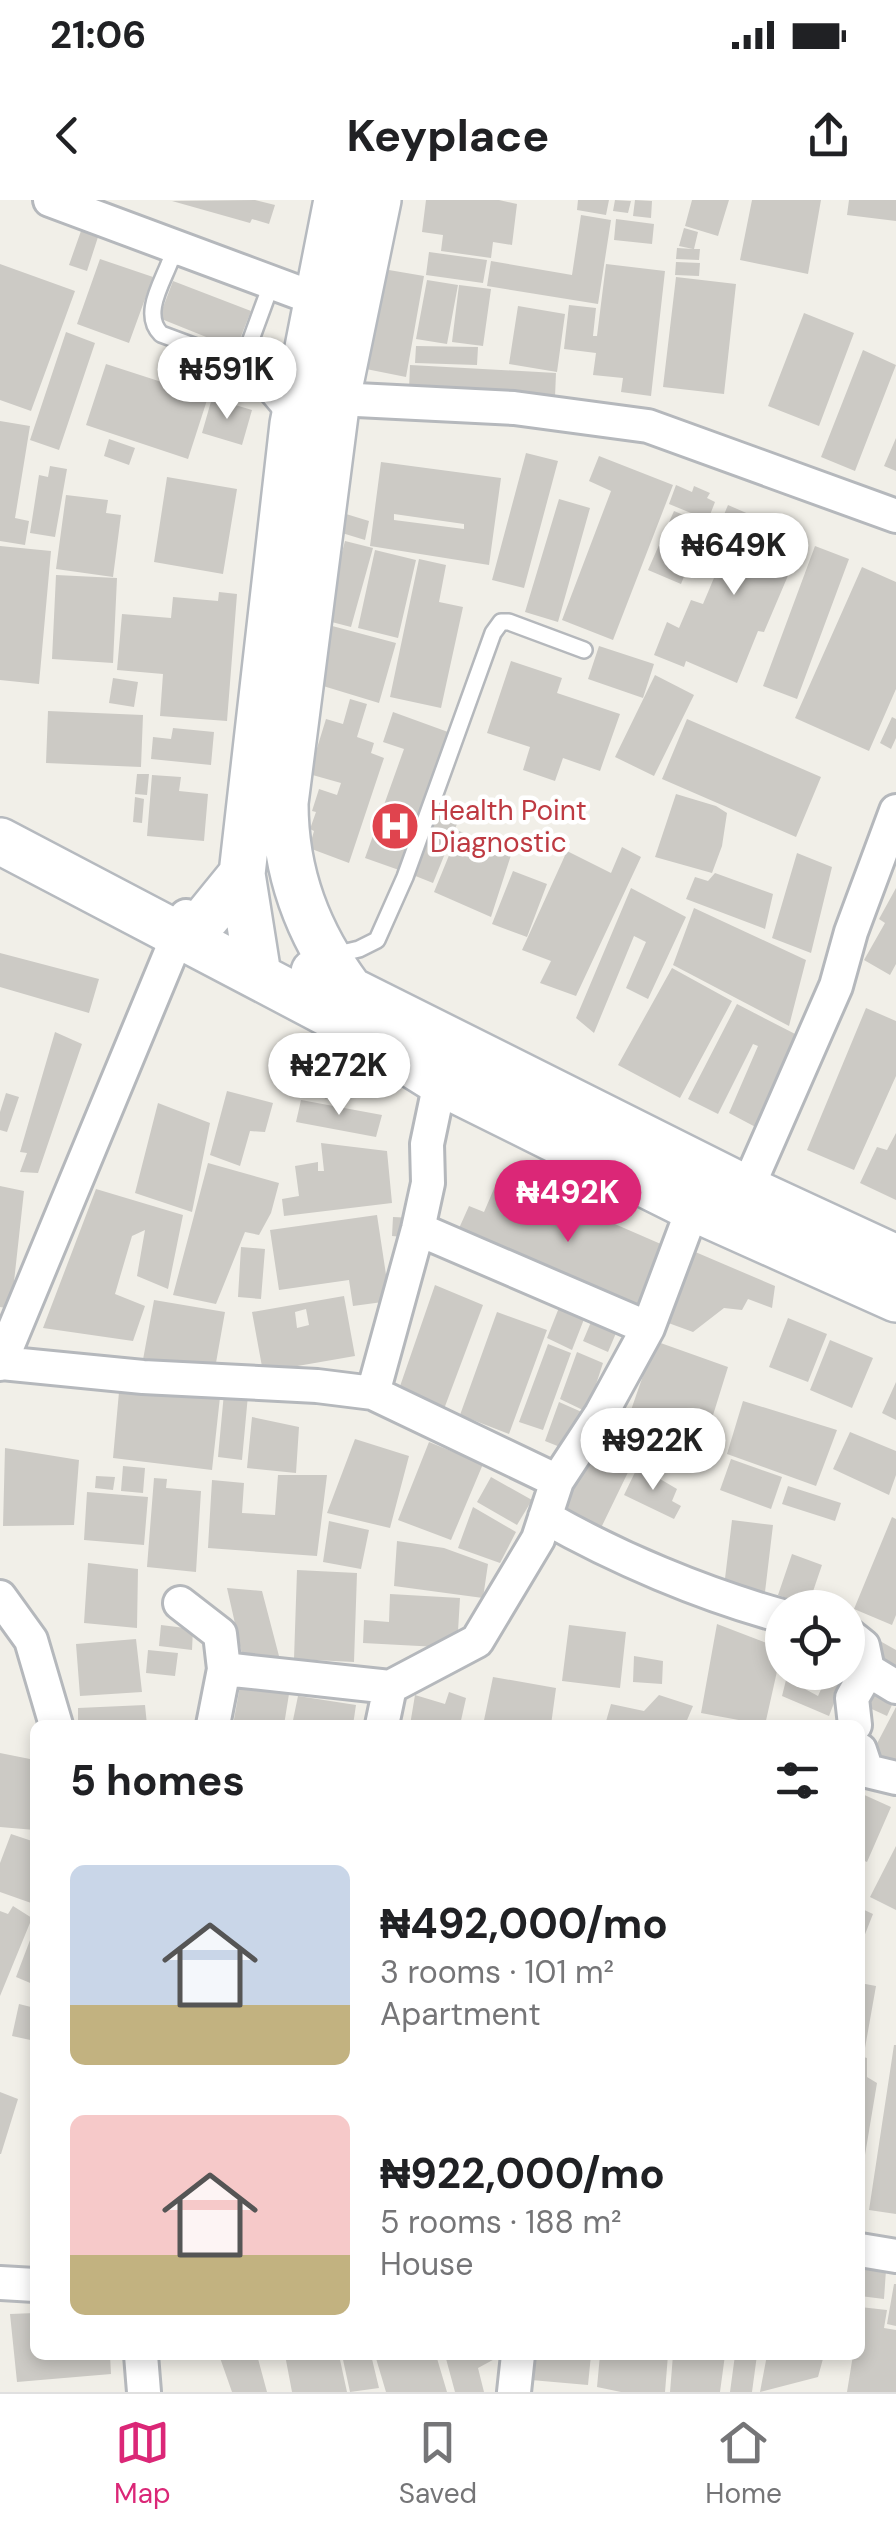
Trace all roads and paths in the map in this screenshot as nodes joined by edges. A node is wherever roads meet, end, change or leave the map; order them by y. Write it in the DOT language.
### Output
graph roads {
  1 [pos="50,200"];
  2 [pos="337,200"];
  3 [pos="378,200"];
  4 [pos="271,285"];
  5 [pos="313,313"];
  6 [pos="242,364"];
  7 [pos="337,399"];
  8 [pos="293,424"];
  9 [pos="896,516"];
  10 [pos="584,650"];
  11 [pos="896,811"];
  12 [pos="0,816"];
  13 [pos="0,841"];
  14 [pos="242,874"];
  15 [pos="298,893"];
  16 [pos="192,920"];
  17 [pos="245,958"];
  18 [pos="339,974"];
  19 [pos="440,1082"];
  20 [pos="747,1188"];
  21 [pos="693,1208"];
  22 [pos="418,1230"];
  23 [pos="896,1258"];
  24 [pos="896,1299"];
  25 [pos="648,1328"];
  26 [pos="0,1364"];
  27 [pos="373,1393"];
  28 [pos="557,1481"];
  29 [pos="545,1517"];
  30 [pos="0,1597"];
  31 [pos="180,1604"];
  32 [pos="765,1611"];
  33 [pos="865,1649"];
  34 [pos="224,1669"];
  35 [pos="882,1679"];
  36 [pos="390,1687"];
  37 [pos="55,1720"];
  38 [pos="214,1720"];
  39 [pos="383,1720"];
  40 [pos="854,1720"];
  41 [pos="865,1768"];
  42 [pos="896,1778"];
  43 [pos="865,2251"];
  44 [pos="896,2256"];
  45 [pos="0,2282"];
  46 [pos="30,2285"];
  47 [pos="142,2360"];
  48 [pos="517,2360"];
  49 [pos="144,2392"];
  50 [pos="514,2392"];
  1 -- 5 [label="street"];
  2 -- 5 [label="main road"];
  3 -- 7 [label="main road"];
  4 -- 5 [label="lane"];
  4 -- 6 [label="lane"];
  4 -- 6 [label="lane"];
  5 -- 8 [label="main road"];
  6 -- 8 [label="lane"];
  7 -- 9 [label="street"];
  7 -- 15 [label="main road"];
  8 -- 14 [label="main road"];
  10 -- 18 [label="lane"];
  11 -- 20 [label="street"];
  12 -- 16 [label="main road"];
  13 -- 16 [label="main road"];
  14 -- 16 [label="main road"];
  14 -- 17 [label="main road"];
  15 -- 17 [label="main road"];
  15 -- 18 [label="main road"];
  16 -- 17 [label="main road"];
  16 -- 26 [label="street"];
  17 -- 18 [label="main road"];
  17 -- 19 [label="main road"];
  18 -- 20 [label="main road"];
  19 -- 21 [label="main road"];
  19 -- 22 [label="street"];
  20 -- 23 [label="main road"];
  21 -- 24 [label="main road"];
  21 -- 25 [label="street"];
  22 -- 25 [label="street"];
  22 -- 27 [label="street"];
  25 -- 28 [label="street"];
  26 -- 27 [label="street"];
  27 -- 28 [label="street"];
  28 -- 29 [label="street"];
  29 -- 32 [label="street"];
  29 -- 36 [label="street"];
  30 -- 37 [label="street"];
  31 -- 34 [label="street"];
  33 -- 35 [label="street"];
  34 -- 36 [label="street"];
  34 -- 38 [label="street"];
  35 -- 40 [label="street"];
  36 -- 39 [label="street"];
  41 -- 42 [label="street"];
  43 -- 44 [label="street"];
  45 -- 46 [label="street"];
  47 -- 49 [label="street"];
  48 -- 50 [label="street"];
}
